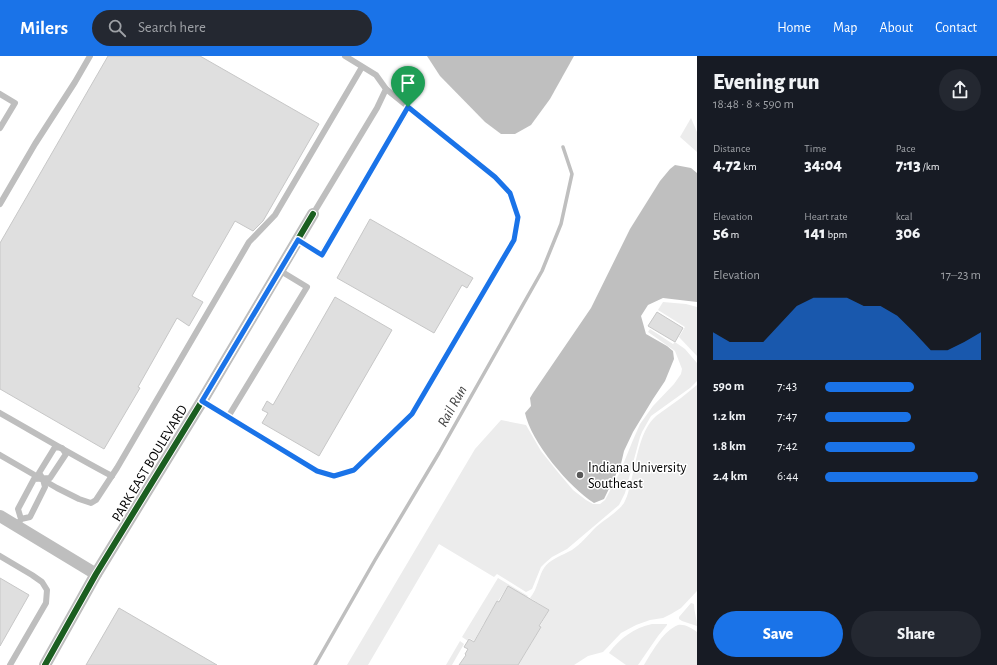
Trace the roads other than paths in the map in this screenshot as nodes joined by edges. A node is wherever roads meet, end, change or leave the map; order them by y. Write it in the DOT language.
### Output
graph roads {
  1 [pos="90,56"];
  2 [pos="345,56"];
  3 [pos="362,67"];
  4 [pos="386,89"];
  5 [pos="0,94"];
  6 [pos="408,107"];
  7 [pos="0,128"];
  8 [pos="0,204"];
  9 [pos="313,214"];
  10 [pos="298,240"];
  11 [pos="280,270"];
  12 [pos="202,401"];
  13 [pos="0,413"];
  14 [pos="228,417"];
  15 [pos="62,448"];
  16 [pos="0,455"];
  17 [pos="112,476"];
  18 [pos="43,479"];
  19 [pos="0,516"];
  20 [pos="19,523"];
  21 [pos="0,556"];
  22 [pos="96,574"];
  23 [pos="10,665"];
  24 [pos="45,665"];
  1 -- 8 [label="lane"];
  2 -- 3 [label="lane"];
  3 -- 4 [label="lane"];
  3 -- 17 [label="lane"];
  4 -- 6 [label="lane"];
  4 -- 9 [label="lane"];
  5 -- 7 [label="lane"];
  6 -- 10 [label="lane"];
  6 -- 14 [label="lane"];
  9 -- 10 [label="street, PARK EAST BOULEVARD"];
  10 -- 11 [label="street, PARK EAST BOULEVARD"];
  11 -- 12 [label="street, PARK EAST BOULEVARD"];
  11 -- 14 [label="lane"];
  12 -- 14 [label="lane"];
  12 -- 22 [label="street, PARK EAST BOULEVARD"];
  13 -- 15 [label="lane"];
  15 -- 17 [label="lane"];
  15 -- 18 [label="lane"];
  15 -- 18 [label="lane"];
  16 -- 18 [label="lane"];
  17 -- 18 [label="lane"];
  18 -- 20 [label="lane"];
  18 -- 20 [label="lane"];
  19 -- 20 [label="street"];
  20 -- 22 [label="street"];
  21 -- 23 [label="lane"];
  22 -- 24 [label="street, PARK EAST BOULEVARD"];
}
